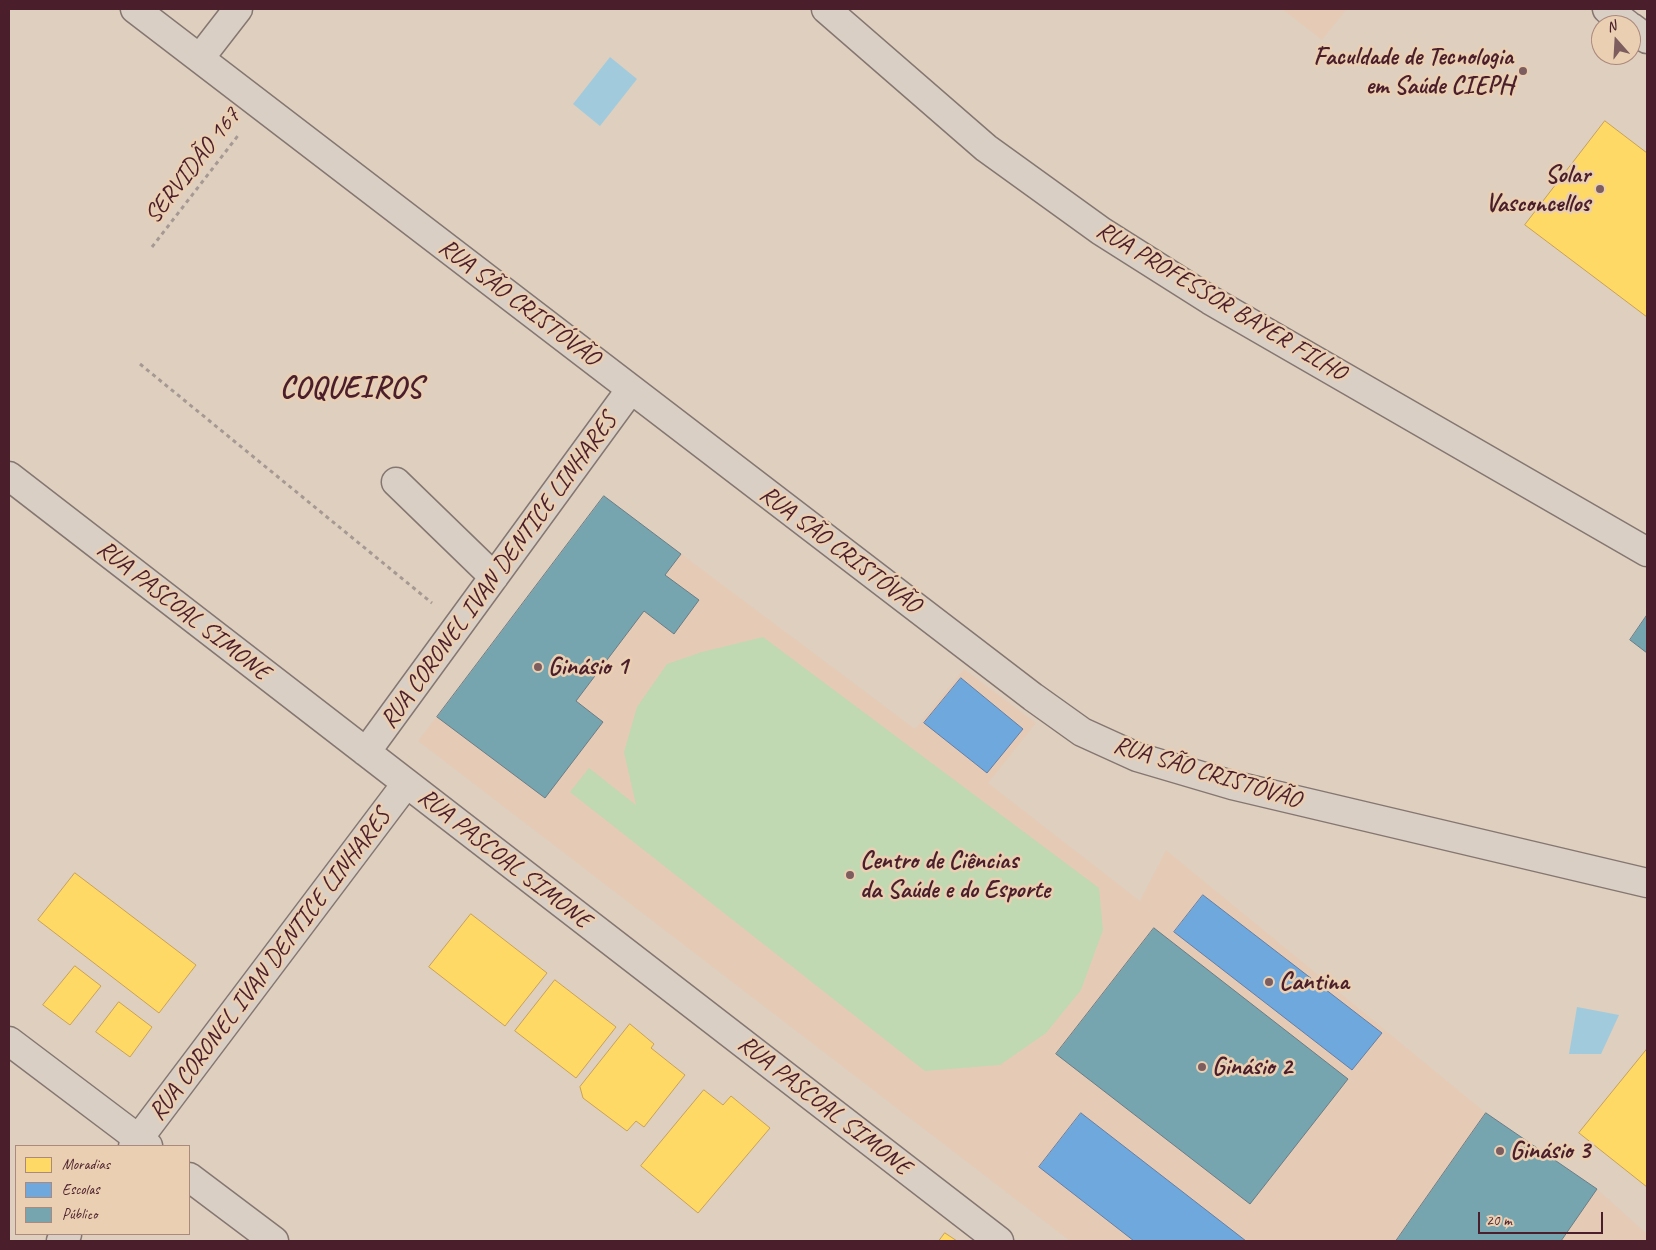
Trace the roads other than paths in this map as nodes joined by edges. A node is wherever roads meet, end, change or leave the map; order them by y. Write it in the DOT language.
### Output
graph roads {
  1 [pos="135,9"];
  2 [pos="238,9"];
  3 [pos="826,9"];
  4 [pos="200,58"];
  5 [pos="631,389"];
  6 [pos="9,476"];
  7 [pos="396,482"];
  8 [pos="1647,552"];
  9 [pos="494,577"];
  10 [pos="366,752"];
  11 [pos="406,784"];
  12 [pos="1647,883"];
  13 [pos="9,1041"];
  14 [pos="140,1144"];
  15 [pos="190,1178"];
  16 [pos="274,1241"];
  17 [pos="999,1241"];
  1 -- 4 [label="street, RUA SÃO CRISTÓVÃO"];
  2 -- 4 [label="street"];
  3 -- 8 [label="street, RUA PROFESSOR BAYER FILHO"];
  4 -- 5 [label="street, RUA SÃO CRISTÓVÃO"];
  5 -- 9 [label="street, RUA CORONEL IVAN DENTICE LINHARES"];
  5 -- 12 [label="street, RUA SÃO CRISTÓVÃO"];
  6 -- 10 [label="street, RUA PASCOAL SIMONE"];
  7 -- 9 [label="street"];
  9 -- 10 [label="street, RUA CORONEL IVAN DENTICE LINHARES"];
  10 -- 11 [label="street, RUA PASCOAL SIMONE"];
  11 -- 14 [label="street, RUA CORONEL IVAN DENTICE LINHARES"];
  11 -- 17 [label="street, RUA PASCOAL SIMONE"];
  13 -- 14 [label="street"];
  15 -- 16 [label="street"];
}
